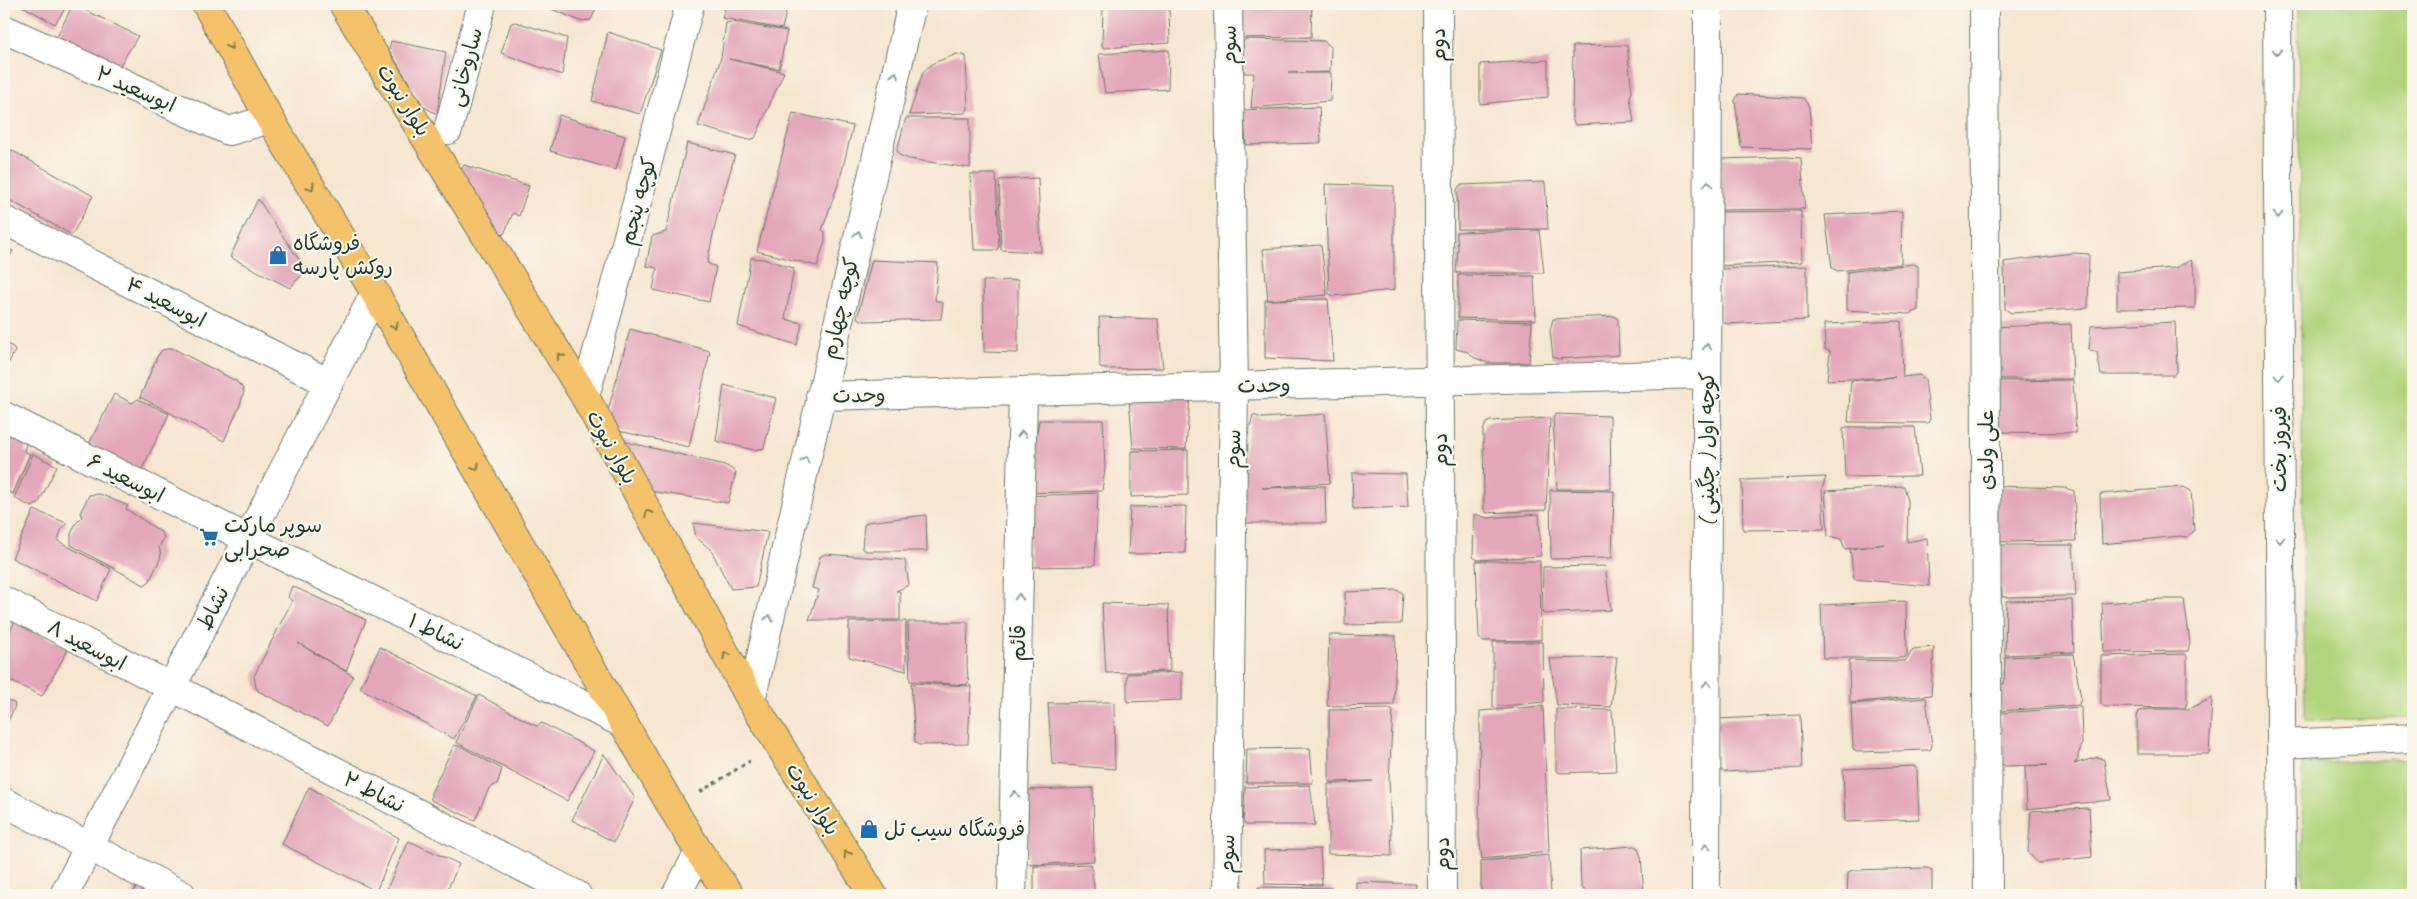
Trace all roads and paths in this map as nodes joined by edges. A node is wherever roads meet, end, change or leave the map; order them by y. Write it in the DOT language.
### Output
graph roads {
  1 [pos="206,4"];
  2 [pos="343,4"];
  3 [pos="482,4"];
  4 [pos="690,4"];
  5 [pos="912,4"];
  6 [pos="1228,4"];
  7 [pos="1438,4"];
  8 [pos="1708,4"];
  9 [pos="1984,4"];
  10 [pos="2277,4"];
  11 [pos="4,29"];
  12 [pos="270,119"];
  13 [pos="448,130"];
  14 [pos="4,220"];
  15 [pos="376,293"];
  16 [pos="1707,374"];
  17 [pos="1440,381"];
  18 [pos="329,383"];
  19 [pos="1234,386"];
  20 [pos="1023,391"];
  21 [pos="820,396"];
  22 [pos="585,397"];
  23 [pos="4,416"];
  24 [pos="248,540"];
  25 [pos="4,601"];
  26 [pos="171,689"];
  27 [pos="751,700"];
  28 [pos="624,724"];
  29 [pos="2413,738"];
  30 [pos="778,744"];
  31 [pos="2281,744"];
  32 [pos="4,802"];
  33 [pos="674,808"];
  34 [pos="89,847"];
  35 [pos="699,852"];
  36 [pos="64,895"];
  37 [pos="182,895"];
  38 [pos="577,895"];
  39 [pos="676,895"];
  40 [pos="730,895"];
  41 [pos="873,895"];
  42 [pos="1012,895"];
  43 [pos="1227,895"];
  44 [pos="1442,895"];
  45 [pos="1706,895"];
  46 [pos="1988,895"];
  47 [pos="2282,895"];
  1 -- 12 [label="main road, one-way"];
  22 -- 2 [label="main road, بلوار نبوت, one-way"];
  3 -- 13 [label="street, ساروخانی"];
  4 -- 22 [label="street, کوچه پنجم"];
  21 -- 5 [label="street, کوچه چهارم, one-way"];
  6 -- 19 [label="street, سوم"];
  7 -- 17 [label="street, دوم"];
  16 -- 8 [label="street, کوچه اول ( چگینی ), one-way"];
  9 -- 46 [label="street, علی ولدی"];
  10 -- 31 [label="street, فیروز بخت, one-way"];
  11 -- 12 [label="street, ابوسعید ۲"];
  12 -- 15 [label="main road, one-way"];
  14 -- 18 [label="street, ابوسعید ۴"];
  15 -- 18 [label="street, نشاط"];
  15 -- 28 [label="main road, one-way"];
  16 -- 17 [label="street, وحدت"];
  45 -- 16 [label="street, کوچه اول ( چگینی ), one-way"];
  17 -- 19 [label="street, وحدت"];
  17 -- 44 [label="street, دوم"];
  18 -- 24 [label="street, نشاط"];
  19 -- 20 [label="street, وحدت"];
  19 -- 43 [label="street, سوم"];
  20 -- 21 [label="street, وحدت"];
  42 -- 20 [label="street, قائم, one-way"];
  27 -- 21 [label="street, کوچه چهارم, one-way"];
  27 -- 22 [label="main road, بلوار نبوت, one-way"];
  23 -- 24 [label="street, ابوسعید ۶"];
  24 -- 26 [label="street, نشاط"];
  24 -- 28 [label="street, نشاط ۱"];
  25 -- 26 [label="street, ابوسعید ۸"];
  26 -- 34 [label="street, نشاط"];
  26 -- 38 [label="street, نشاط ۲"];
  27 -- 30 [label="main road, بلوار نبوت"];
  28 -- 33 [label="main road"];
  29 -- 31 [label="street"];
  30 -- 33 [label="path"];
  41 -- 30 [label="main road, بلوار نبوت, one-way"];
  31 -- 47 [label="street, فیروز بخت"];
  32 -- 34 [label="street"];
  33 -- 35 [label="main road"];
  34 -- 36 [label="street, نشاط"];
  34 -- 37 [label="street"];
  35 -- 39 [label="street"];
  35 -- 40 [label="main road"];
}
